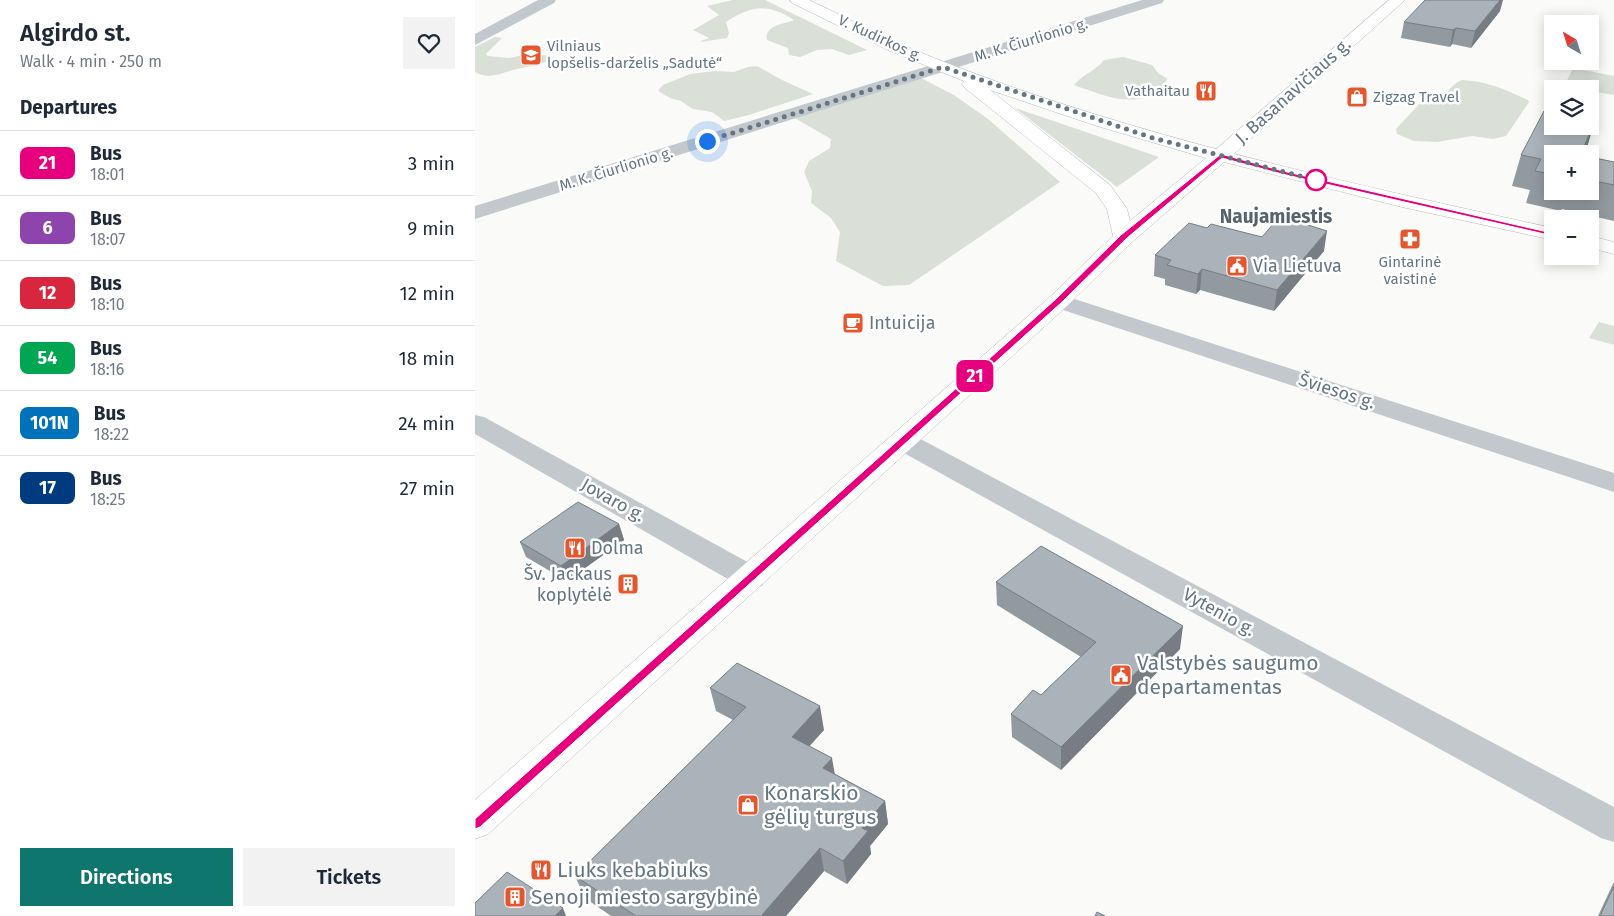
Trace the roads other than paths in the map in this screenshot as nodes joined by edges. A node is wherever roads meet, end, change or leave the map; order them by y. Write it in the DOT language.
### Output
graph roads {
  1 [pos="549,0"];
  2 [pos="797,0"];
  3 [pos="1157,0"];
  4 [pos="1398,0"];
  5 [pos="1101,4"];
  6 [pos="1121,11"];
  7 [pos="475,40"];
  8 [pos="949,70"];
  9 [pos="1221,156"];
  10 [pos="475,213"];
  11 [pos="1544,232"];
  12 [pos="1124,237"];
  13 [pos="1599,244"];
  14 [pos="1614,248"];
  15 [pos="1059,301"];
  16 [pos="475,423"];
  17 [pos="903,441"];
  18 [pos="1614,483"];
  19 [pos="751,578"];
  20 [pos="519,783"];
  21 [pos="475,808"];
  22 [pos="475,823"];
  23 [pos="1614,826"];
  1 -- 7 [label="street"];
  2 -- 8 [label="main road, V. Kudirkos g."];
  3 -- 6 [label="street, M. K. Čiurlionio g."];
  4 -- 9 [label="main road, J. Basanavičiaus g."];
  5 -- 6 [label="street"];
  6 -- 8 [label="street, M. K. Čiurlionio g."];
  8 -- 9 [label="main road, V. Kudirkos g."];
  8 -- 10 [label="street, M. K. Čiurlionio g."];
  8 -- 12 [label="main road"];
  9 -- 11 [label="main road, V. Kudirkos g."];
  9 -- 12 [label="main road, J. Basanavičiaus g."];
  12 -- 15 [label="main road, J. Basanavičiaus g."];
  13 -- 14 [label="main road"];
  15 -- 17 [label="main road, J. Basanavičiaus g."];
  15 -- 18 [label="street, Šviesos g."];
  16 -- 19 [label="street, Jovaro g."];
  17 -- 19 [label="main road, J. Basanavičiaus g."];
  17 -- 23 [label="street, Vytenio g."];
  19 -- 20 [label="main road, J. Basanavičiaus g."];
  20 -- 21 [label="street"];
  20 -- 22 [label="main road, J. Basanavičiaus g."];
}
